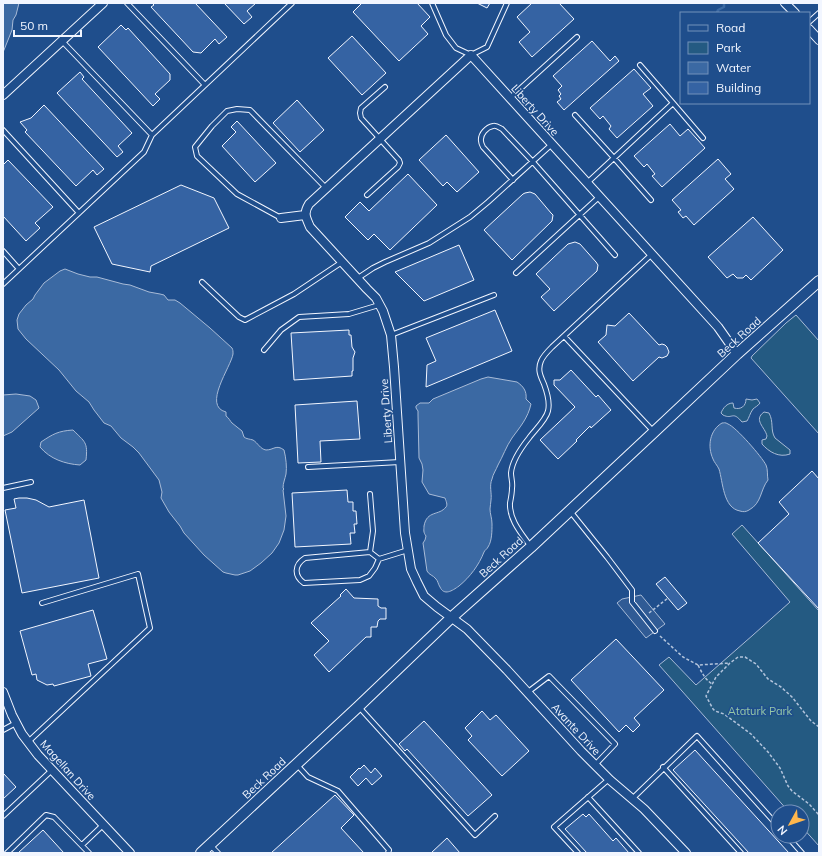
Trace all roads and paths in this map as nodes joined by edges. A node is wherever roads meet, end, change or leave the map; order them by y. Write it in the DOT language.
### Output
graph roads {
  1 [pos="103,3"];
  2 [pos="127,3"];
  3 [pos="292,3"];
  4 [pos="432,3"];
  5 [pos="507,3"];
  6 [pos="785,3"];
  7 [pos="794,12"];
  8 [pos="819,13"];
  9 [pos="810,21"];
  10 [pos="810,30"];
  11 [pos="578,37"];
  12 [pos="819,40"];
  13 [pos="62,41"];
  14 [pos="471,55"];
  15 [pos="640,65"];
  16 [pos="205,85"];
  17 [pos="385,87"];
  18 [pos="3,95"];
  19 [pos="510,99"];
  20 [pos="673,103"];
  21 [pos="575,115"];
  22 [pos="3,130"];
  23 [pos="152,135"];
  24 [pos="703,138"];
  25 [pos="380,139"];
  26 [pos="552,144"];
  27 [pos="614,158"];
  28 [pos="533,162"];
  29 [pos="513,180"];
  30 [pos="587,183"];
  31 [pos="327,189"];
  32 [pos="367,195"];
  33 [pos="599,197"];
  34 [pos="651,200"];
  35 [pos="79,213"];
  36 [pos="305,215"];
  37 [pos="579,216"];
  38 [pos="281,218"];
  39 [pos="3,251"];
  40 [pos="652,254"];
  41 [pos="614,255"];
  42 [pos="342,262"];
  43 [pos="19,269"];
  44 [pos="516,273"];
  45 [pos="358,278"];
  46 [pos="819,280"];
  47 [pos="202,282"];
  48 [pos="3,284"];
  49 [pos="494,295"];
  50 [pos="379,305"];
  51 [pos="391,335"];
  52 [pos="564,336"];
  53 [pos="264,350"];
  54 [pos="737,354"];
  55 [pos="654,432"];
  56 [pos="400,462"];
  57 [pos="308,467"];
  58 [pos="31,482"];
  59 [pos="3,488"];
  60 [pos="370,494"];
  61 [pos="569,511"];
  62 [pos="531,547"];
  63 [pos="408,550"];
  64 [pos="370,552"];
  65 [pos="379,559"];
  66 [pos="668,598"];
  67 [pos="42,603"];
  68 [pos="644,617"];
  69 [pos="452,618"];
  70 [pos="655,631"];
  71 [pos="730,662"];
  72 [pos="698,665"];
  73 [pos="712,684"];
  74 [pos="3,692"];
  75 [pos="527,692"];
  76 [pos="359,706"];
  77 [pos="16,723"];
  78 [pos="819,727"];
  79 [pos="3,730"];
  80 [pos="28,742"];
  81 [pos="297,764"];
  82 [pos="595,765"];
  83 [pos="664,767"];
  84 [pos="52,770"];
  85 [pos="609,779"];
  86 [pos="588,797"];
  87 [pos="632,799"];
  88 [pos="819,815"];
  89 [pos="3,816"];
  90 [pos="495,816"];
  91 [pos="770,817"];
  92 [pos="103,825"];
  93 [pos="794,844"];
  94 [pos="82,845"];
  95 [pos="210,845"];
  96 [pos="7,853"];
  97 [pos="89,853"];
  98 [pos="130,853"];
  99 [pos="201,853"];
  100 [pos="218,853"];
  101 [pos="388,853"];
  102 [pos="578,853"];
  103 [pos="639,853"];
  104 [pos="686,853"];
  105 [pos="741,853"];
  106 [pos="802,853"];
  1 -- 13 [label="street"];
  2 -- 16 [label="lane"];
  3 -- 16 [label="lane"];
  4 -- 14 [label="lane"];
  5 -- 14 [label="lane"];
  6 -- 7 [label="street"];
  8 -- 9 [label="lane"];
  10 -- 12 [label="street"];
  11 -- 19 [label="lane"];
  13 -- 18 [label="street"];
  13 -- 23 [label="lane"];
  14 -- 19 [label="street, Liberty Drive"];
  14 -- 25 [label="street"];
  15 -- 20 [label="lane"];
  16 -- 23 [label="lane"];
  17 -- 25 [label="lane"];
  19 -- 26 [label="street, Liberty Drive"];
  20 -- 24 [label="lane"];
  20 -- 27 [label="lane"];
  21 -- 27 [label="lane"];
  22 -- 35 [label="lane"];
  23 -- 35 [label="lane"];
  25 -- 31 [label="street"];
  25 -- 32 [label="lane"];
  26 -- 28 [label="lane"];
  26 -- 30 [label="street, Liberty Drive"];
  27 -- 30 [label="lane"];
  27 -- 34 [label="lane"];
  28 -- 29 [label="lane"];
  28 -- 29 [label="lane"];
  28 -- 37 [label="lane"];
  29 -- 45 [label="lane"];
  30 -- 33 [label="street, Liberty Drive"];
  31 -- 36 [label="street"];
  31 -- 38 [label="lane"];
  33 -- 37 [label="lane"];
  33 -- 40 [label="street, Liberty Drive"];
  35 -- 43 [label="lane"];
  36 -- 38 [label="street"];
  36 -- 42 [label="street, Liberty Drive"];
  37 -- 41 [label="lane"];
  37 -- 44 [label="lane"];
  39 -- 43 [label="lane"];
  40 -- 52 [label="lane"];
  40 -- 54 [label="street, Liberty Drive"];
  42 -- 45 [label="street, Liberty Drive"];
  42 -- 47 [label="lane"];
  43 -- 48 [label="lane"];
  45 -- 50 [label="street, Liberty Drive"];
  46 -- 54 [label="street, Beck Road"];
  49 -- 51 [label="lane"];
  50 -- 51 [label="street, Liberty Drive"];
  50 -- 53 [label="lane"];
  51 -- 56 [label="street, Liberty Drive"];
  52 -- 55 [label="lane"];
  52 -- 62 [label="lane"];
  54 -- 55 [label="street, Beck Road"];
  55 -- 61 [label="street, Beck Road"];
  56 -- 57 [label="lane"];
  56 -- 63 [label="street, Liberty Drive"];
  58 -- 59 [label="lane"];
  60 -- 64 [label="lane"];
  61 -- 62 [label="street, Beck Road"];
  61 -- 68 [label="lane"];
  62 -- 69 [label="street, Beck Road"];
  63 -- 65 [label="lane"];
  63 -- 69 [label="street, Liberty Drive"];
  64 -- 65 [label="lane"];
  64 -- 65 [label="lane"];
  66 -- 68 [label="path"];
  67 -- 80 [label="lane"];
  68 -- 70 [label="lane"];
  69 -- 75 [label="street, Avante Drive"];
  69 -- 76 [label="street, Beck Road"];
  70 -- 72 [label="path"];
  71 -- 72 [label="path"];
  71 -- 73 [label="path"];
  71 -- 78 [label="path"];
  72 -- 73 [label="path"];
  73 -- 88 [label="path"];
  74 -- 77 [label="street, Magellan Drive"];
  75 -- 82 [label="street, Avante Drive"];
  75 -- 82 [label="lane"];
  76 -- 81 [label="street, Beck Road"];
  76 -- 90 [label="lane"];
  77 -- 79 [label="lane"];
  77 -- 80 [label="street, Magellan Drive"];
  80 -- 84 [label="street, Magellan Drive"];
  81 -- 95 [label="street, Beck Road"];
  81 -- 101 [label="lane"];
  82 -- 85 [label="street, Avante Drive"];
  83 -- 87 [label="lane"];
  83 -- 91 [label="lane"];
  83 -- 105 [label="lane"];
  84 -- 89 [label="lane"];
  84 -- 92 [label="street, Magellan Drive"];
  85 -- 86 [label="lane"];
  85 -- 87 [label="street, Avante Drive"];
  86 -- 102 [label="lane"];
  86 -- 103 [label="lane"];
  87 -- 104 [label="street, Avante Drive"];
  92 -- 94 [label="lane"];
  92 -- 98 [label="street, Magellan Drive"];
  93 -- 106 [label="lane"];
  94 -- 96 [label="lane"];
  94 -- 97 [label="lane"];
  95 -- 99 [label="street, Beck Road"];
  95 -- 100 [label="lane"];
}
